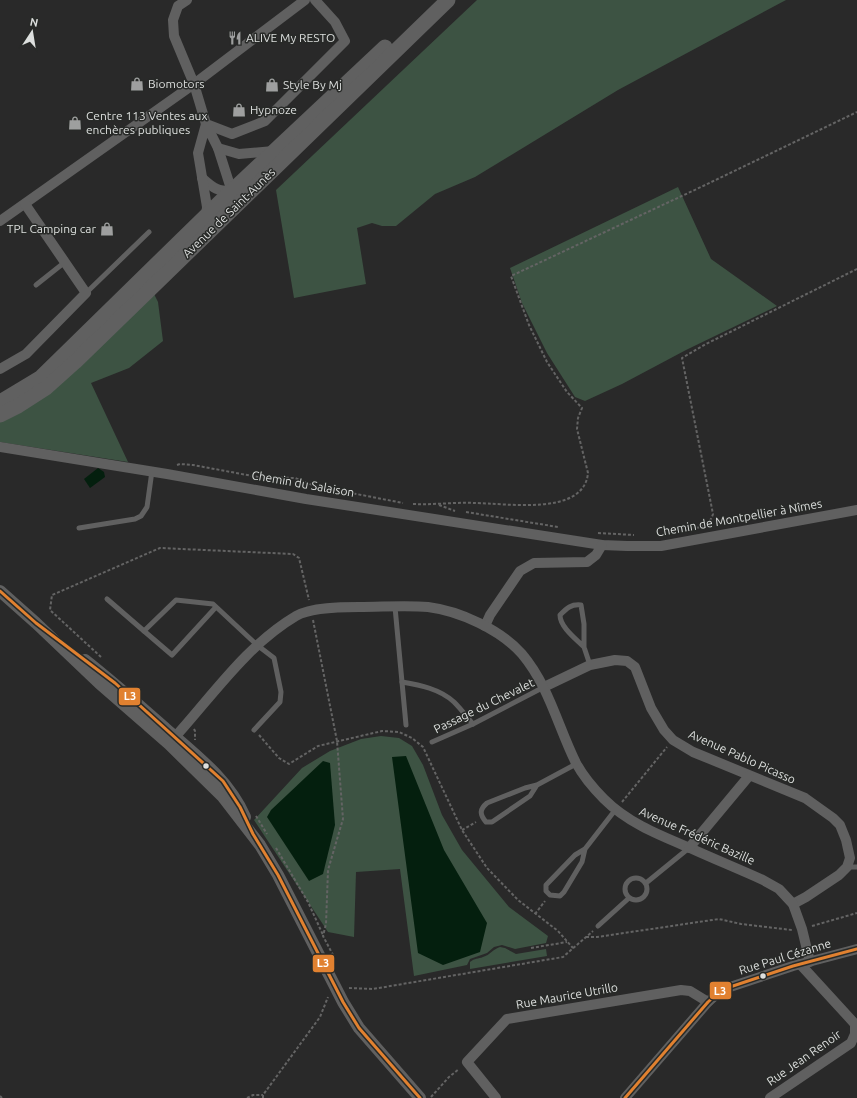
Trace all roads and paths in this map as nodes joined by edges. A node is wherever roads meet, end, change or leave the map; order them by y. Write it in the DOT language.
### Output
graph roads {
  1 [pos="187,0"];
  2 [pos="305,0"];
  3 [pos="315,0"];
  4 [pos="436,0"];
  5 [pos="448,0"];
  6 [pos="194,84"];
  7 [pos="857,112"];
  8 [pos="206,124"];
  9 [pos="218,148"];
  10 [pos="274,151"];
  11 [pos="202,178"];
  12 [pos="232,191"];
  13 [pos="252,191"];
  14 [pos="25,204"];
  15 [pos="236,206"];
  16 [pos="206,216"];
  17 [pos="0,221"];
  18 [pos="149,232"];
  19 [pos="65,262"];
  20 [pos="857,269"];
  21 [pos="36,285"];
  22 [pos="86,293"];
  23 [pos="0,369"];
  24 [pos="0,402"];
  25 [pos="0,415"];
  26 [pos="0,447"];
  27 [pos="152,471"];
  28 [pos="167,474"];
  29 [pos="403,502"];
  30 [pos="411,504"];
  31 [pos="438,505"];
  32 [pos="857,510"];
  33 [pos="561,527"];
  34 [pos="79,528"];
  35 [pos="687,530"];
  36 [pos="596,533"];
  37 [pos="635,535"];
  38 [pos="602,545"];
  39 [pos="0,591"];
  40 [pos="107,599"];
  41 [pos="395,606"];
  42 [pos="216,607"];
  43 [pos="50,610"];
  44 [pos="311,610"];
  45 [pos="485,626"];
  46 [pos="144,631"];
  47 [pos="257,645"];
  48 [pos="584,647"];
  49 [pos="590,665"];
  50 [pos="402,682"];
  51 [pos="544,687"];
  52 [pos="473,724"];
  53 [pos="406,726"];
  54 [pos="254,730"];
  55 [pos="673,740"];
  56 [pos="172,741"];
  57 [pos="338,741"];
  58 [pos="432,742"];
  59 [pos="576,764"];
  60 [pos="749,776"];
  61 [pos="537,785"];
  62 [pos="616,809"];
  63 [pos="482,818"];
  64 [pos="462,830"];
  65 [pos="689,848"];
  66 [pos="585,849"];
  67 [pos="852,867"];
  68 [pos="646,883"];
  69 [pos="550,895"];
  70 [pos="629,898"];
  71 [pos="793,904"];
  72 [pos="857,913"];
  73 [pos="535,914"];
  74 [pos="598,926"];
  75 [pos="808,927"];
  76 [pos="796,931"];
  77 [pos="567,942"];
  78 [pos="531,948"];
  79 [pos="573,948"];
  80 [pos="857,949"];
  81 [pos="334,957"];
  82 [pos="810,962"];
  83 [pos="800,964"];
  84 [pos="346,982"];
  85 [pos="334,983"];
  86 [pos="349,988"];
  87 [pos="343,1002"];
  88 [pos="708,1002"];
  89 [pos="467,1062"];
  90 [pos="0,1096"];
  91 [pos="263,1097"];
  92 [pos="628,1097"];
  93 [pos="2,1098"];
  94 [pos="246,1098"];
  95 [pos="420,1098"];
  96 [pos="431,1098"];
  97 [pos="496,1098"];
  98 [pos="770,1098"];
  1 -- 6 [label="street"];
  2 -- 6 [label="street"];
  3 -- 8 [label="street"];
  4 -- 10 [label="main road, Avenue de Saint-Aunès"];
  5 -- 13 [label="main road, Avenue de Saint-Aunès"];
  6 -- 8 [label="street"];
  6 -- 14 [label="street"];
  7 -- 31 [label="path"];
  8 -- 9 [label="street"];
  8 -- 11 [label="street"];
  9 -- 10 [label="street"];
  9 -- 12 [label="street"];
  10 -- 12 [label="main road, Avenue de Saint-Aunès"];
  11 -- 12 [label="street"];
  11 -- 16 [label="street"];
  12 -- 13 [label="street"];
  12 -- 15 [label="street"];
  12 -- 16 [label="main road, Avenue de Saint-Aunès"];
  13 -- 15 [label="main road, Avenue de Saint-Aunès"];
  14 -- 17 [label="street"];
  14 -- 19 [label="street"];
  15 -- 25 [label="main road, Avenue de Saint-Aunès"];
  16 -- 24 [label="main road, Avenue de Saint-Aunès"];
  18 -- 22 [label="lane"];
  19 -- 21 [label="lane"];
  19 -- 22 [label="street"];
  20 -- 35 [label="path"];
  22 -- 23 [label="street"];
  26 -- 27 [label="street, Chemin du Salaison"];
  27 -- 28 [label="street, Chemin du Salaison"];
  27 -- 34 [label="lane"];
  28 -- 29 [label="path"];
  28 -- 38 [label="street, Chemin du Salaison"];
  30 -- 31 [label="path"];
  31 -- 33 [label="path"];
  32 -- 38 [label="street, Chemin de Montpellier à Nîmes"];
  36 -- 37 [label="path"];
  38 -- 45 [label="street"];
  39 -- 56 [label="street"];
  40 -- 46 [label="lane"];
  41 -- 44 [label="street, Avenue Frédéric Bazille"];
  41 -- 45 [label="street, Avenue Frédéric Bazille"];
  41 -- 50 [label="lane"];
  42 -- 46 [label="lane"];
  42 -- 46 [label="lane"];
  42 -- 47 [label="lane"];
  43 -- 44 [label="path"];
  44 -- 47 [label="street, Avenue Frédéric Bazille"];
  44 -- 57 [label="path"];
  45 -- 51 [label="street, Avenue Frédéric Bazille"];
  47 -- 54 [label="lane"];
  47 -- 56 [label="street, Avenue Frédéric Bazille"];
  48 -- 48 [label="lane"];
  48 -- 49 [label="lane"];
  49 -- 51 [label="street, Avenue Pablo Picasso"];
  49 -- 55 [label="street, Avenue Pablo Picasso"];
  50 -- 52 [label="lane"];
  50 -- 53 [label="lane"];
  51 -- 52 [label="lane, Passage du Chevalet"];
  51 -- 59 [label="street, Avenue Frédéric Bazille"];
  52 -- 58 [label="lane, Passage du Chevalet"];
  54 -- 57 [label="path"];
  55 -- 60 [label="street, Avenue Pablo Picasso"];
  55 -- 62 [label="path"];
  56 -- 85 [label="street"];
  57 -- 64 [label="path"];
  57 -- 81 [label="path"];
  59 -- 61 [label="lane"];
  59 -- 62 [label="street, Avenue Frédéric Bazille"];
  60 -- 65 [label="street"];
  60 -- 67 [label="street, Avenue Pablo Picasso"];
  61 -- 63 [label="lane"];
  61 -- 63 [label="lane"];
  62 -- 65 [label="street, Avenue Frédéric Bazille"];
  62 -- 66 [label="lane"];
  63 -- 64 [label="path"];
  64 -- 73 [label="path"];
  65 -- 68 [label="lane"];
  65 -- 71 [label="street, Avenue Frédéric Bazille"];
  66 -- 69 [label="lane"];
  66 -- 69 [label="lane"];
  67 -- 71 [label="street, Avenue Pablo Picasso"];
  68 -- 70 [label="lane"];
  68 -- 70 [label="lane"];
  69 -- 73 [label="path"];
  70 -- 74 [label="lane"];
  71 -- 82 [label="street, Avenue Frédéric Bazille"];
  72 -- 75 [label="path"];
  73 -- 77 [label="path"];
  76 -- 79 [label="path"];
  77 -- 78 [label="path"];
  77 -- 79 [label="path"];
  79 -- 86 [label="path"];
  80 -- 82 [label="street, Rue Paul Cézanne"];
  82 -- 83 [label="street, Rue Paul Cézanne"];
  83 -- 88 [label="street, Rue Paul Cézanne"];
  83 -- 98 [label="street, Rue Jean Renoir"];
  84 -- 86 [label="path"];
  85 -- 87 [label="street"];
  85 -- 91 [label="path"];
  86 -- 87 [label="path"];
  87 -- 95 [label="street"];
  88 -- 89 [label="street, Rue Maurice Utrillo"];
  88 -- 92 [label="street, Rue Paul Cézanne"];
  89 -- 96 [label="path"];
  89 -- 97 [label="street"];
  90 -- 93 [label="path"];
  91 -- 94 [label="path"];
}
